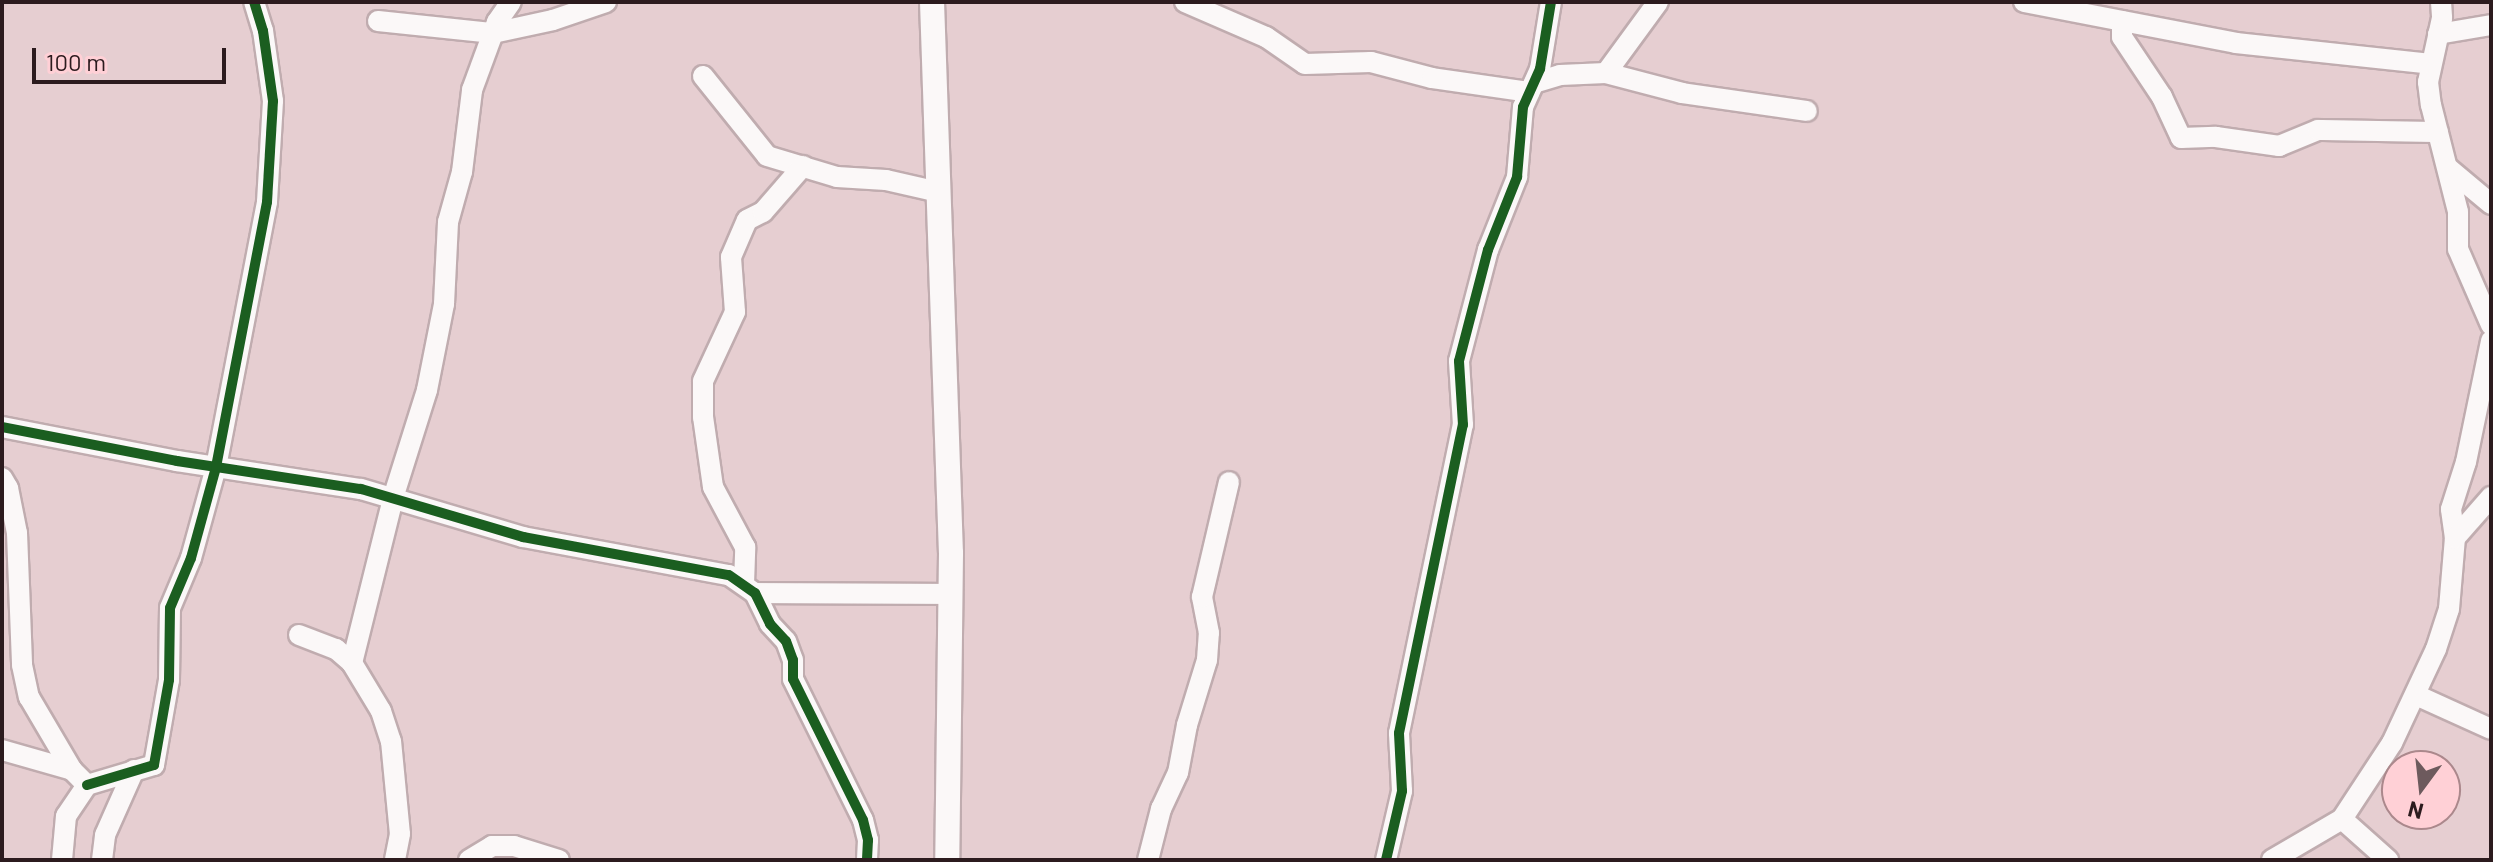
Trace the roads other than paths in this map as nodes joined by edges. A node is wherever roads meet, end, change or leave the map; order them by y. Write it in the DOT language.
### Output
graph roads {
  1 [pos="254,2"];
  2 [pos="511,2"];
  3 [pos="606,2"];
  4 [pos="932,2"];
  5 [pos="1185,2"];
  6 [pos="1551,2"];
  7 [pos="1658,2"];
  8 [pos="2024,2"];
  9 [pos="2441,2"];
  10 [pos="378,21"];
  11 [pos="2122,21"];
  12 [pos="2491,25"];
  13 [pos="493,33"];
  14 [pos="2438,34"];
  15 [pos="2431,64"];
  16 [pos="1606,73"];
  17 [pos="703,76"];
  18 [pos="1532,87"];
  19 [pos="1807,111"];
  20 [pos="2438,132"];
  21 [pos="803,166"];
  22 [pos="2448,168"];
  23 [pos="939,192"];
  24 [pos="2491,204"];
  25 [pos="2491,325"];
  26 [pos="2491,341"];
  27 [pos="2,427"];
  28 [pos="216,467"];
  29 [pos="2,478"];
  30 [pos="1229,482"];
  31 [pos="2491,497"];
  32 [pos="393,498"];
  33 [pos="2455,538"];
  34 [pos="750,588"];
  35 [pos="951,594"];
  36 [pos="299,635"];
  37 [pos="352,663"];
  38 [pos="2416,695"];
  39 [pos="2491,729"];
  40 [pos="2,750"];
  41 [pos="134,770"];
  42 [pos="80,777"];
  43 [pos="2342,819"];
  44 [pos="62,860"];
  45 [pos="102,860"];
  46 [pos="395,860"];
  47 [pos="469,860"];
  48 [pos="559,860"];
  49 [pos="867,860"];
  50 [pos="947,860"];
  51 [pos="1148,860"];
  52 [pos="1386,860"];
  53 [pos="2272,860"];
  54 [pos="2388,860"];
  1 -- 28 [label="street"];
  2 -- 13 [label="street"];
  3 -- 13 [label="street"];
  4 -- 23 [label="main road"];
  5 -- 18 [label="street"];
  6 -- 18 [label="street"];
  7 -- 16 [label="street"];
  8 -- 11 [label="street"];
  9 -- 14 [label="street"];
  10 -- 13 [label="street"];
  11 -- 15 [label="street"];
  11 -- 20 [label="street"];
  12 -- 14 [label="street"];
  13 -- 32 [label="street"];
  14 -- 15 [label="street"];
  15 -- 20 [label="street"];
  16 -- 18 [label="street"];
  16 -- 19 [label="street"];
  17 -- 21 [label="street"];
  18 -- 52 [label="street"];
  20 -- 22 [label="street"];
  21 -- 23 [label="street"];
  21 -- 34 [label="street"];
  22 -- 24 [label="street"];
  22 -- 25 [label="street"];
  23 -- 35 [label="main road"];
  26 -- 33 [label="street"];
  27 -- 28 [label="street"];
  28 -- 32 [label="street"];
  28 -- 41 [label="street"];
  29 -- 42 [label="street"];
  30 -- 51 [label="street"];
  31 -- 33 [label="street"];
  32 -- 34 [label="street"];
  32 -- 37 [label="street"];
  33 -- 38 [label="street"];
  34 -- 35 [label="street"];
  34 -- 49 [label="street"];
  35 -- 50 [label="main road"];
  36 -- 37 [label="street"];
  37 -- 46 [label="street"];
  38 -- 39 [label="street"];
  38 -- 43 [label="street"];
  40 -- 42 [label="street"];
  41 -- 42 [label="street"];
  41 -- 45 [label="street"];
  42 -- 44 [label="street"];
  43 -- 53 [label="street"];
  43 -- 54 [label="street"];
  47 -- 48 [label="street"];
}
